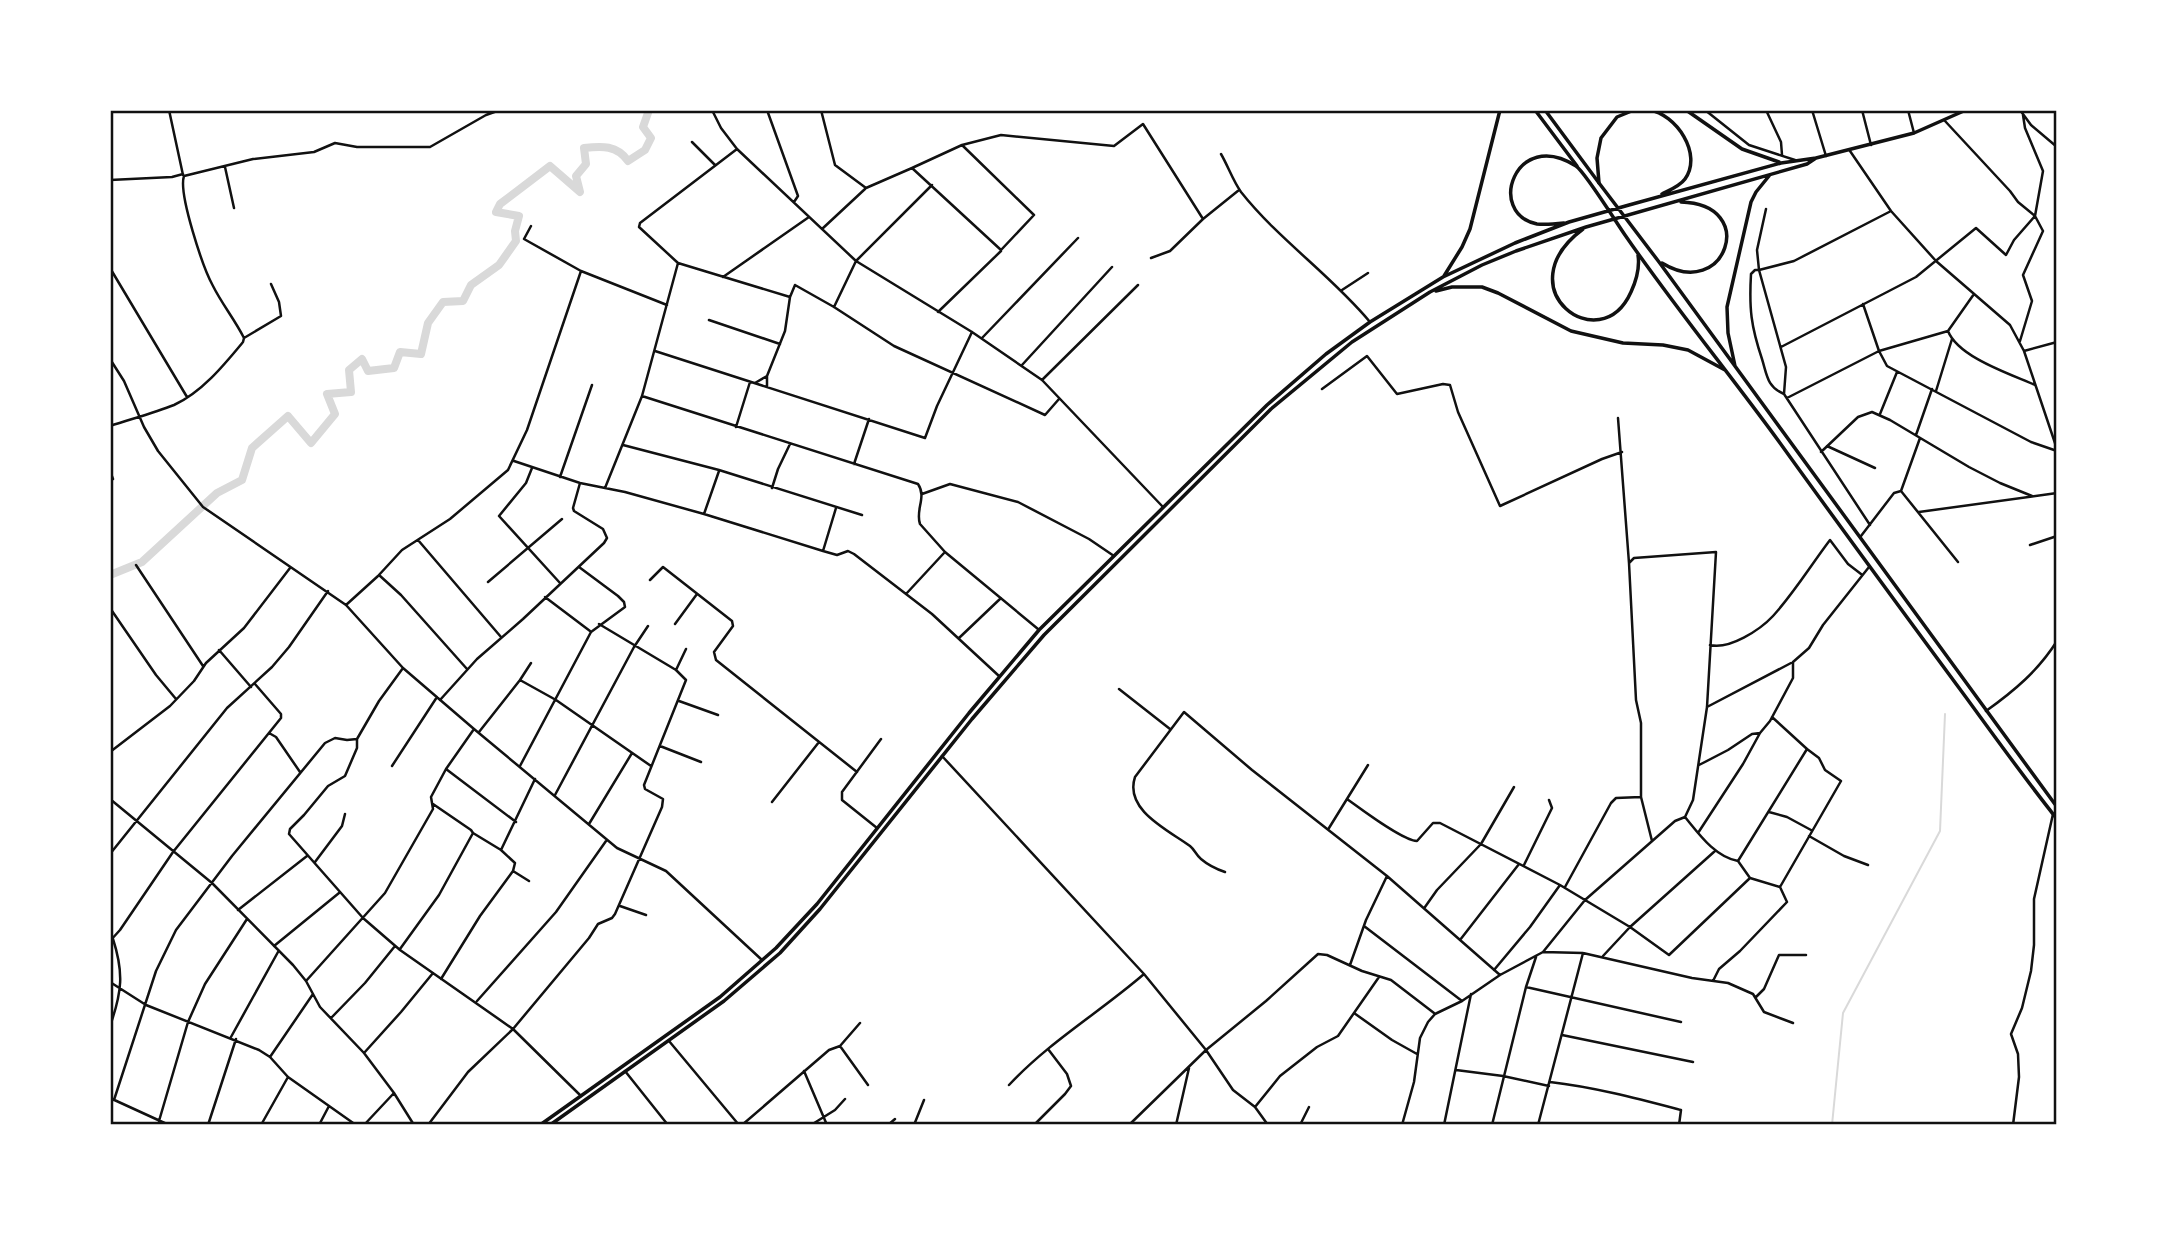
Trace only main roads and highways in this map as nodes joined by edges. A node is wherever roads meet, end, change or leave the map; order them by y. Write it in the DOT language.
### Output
graph roads {
  1 [pos="1500,110"];
  2 [pos="1535,110"];
  3 [pos="1545,110"];
  4 [pos="1634,110"];
  5 [pos="1649,110"];
  6 [pos="1686,110"];
  7 [pos="1966,110"];
  8 [pos="1816,158"];
  9 [pos="1782,163"];
  10 [pos="1577,166"];
  11 [pos="1771,174"];
  12 [pos="1599,183"];
  13 [pos="1650,199"];
  14 [pos="1675,202"];
  15 [pos="1569,222"];
  16 [pos="1586,227"];
  17 [pos="1637,253"];
  18 [pos="1659,262"];
  19 [pos="1443,277"];
  20 [pos="1423,289"];
  21 [pos="1429,293"];
  22 [pos="1735,368"];
  23 [pos="1727,371"];
  24 [pos="1189,486"];
  25 [pos="2055,805"];
  26 [pos="2057,819"];
  27 [pos="650,1050"];
  28 [pos="540,1125"];
  29 [pos="550,1125"];
  1 -- 19 [label="main road"];
  2 -- 10 [label="main road"];
  3 -- 12 [label="main road"];
  4 -- 12 [label="main road"];
  5 -- 13 [label="main road"];
  6 -- 9 [label="main road"];
  7 -- 8 [label="main road"];
  8 -- 9 [label="main road"];
  8 -- 11 [label="main road"];
  9 -- 13 [label="main road"];
  10 -- 15 [label="main road"];
  10 -- 17 [label="main road"];
  11 -- 14 [label="main road"];
  11 -- 22 [label="main road"];
  12 -- 18 [label="main road"];
  13 -- 15 [label="main road"];
  14 -- 16 [label="main road"];
  14 -- 18 [label="main road"];
  15 -- 19 [label="main road"];
  16 -- 17 [label="main road"];
  16 -- 21 [label="main road"];
  17 -- 23 [label="main road"];
  18 -- 22 [label="main road"];
  19 -- 20 [label="main road"];
  20 -- 21 [label="main road"];
  20 -- 24 [label="main road"];
  21 -- 23 [label="main road"];
  21 -- 24 [label="main road"];
  22 -- 25 [label="main road"];
  23 -- 26 [label="main road"];
  24 -- 27 [label="main road"];
  24 -- 27 [label="main road"];
  27 -- 28 [label="main road"];
  27 -- 29 [label="main road"];
}
